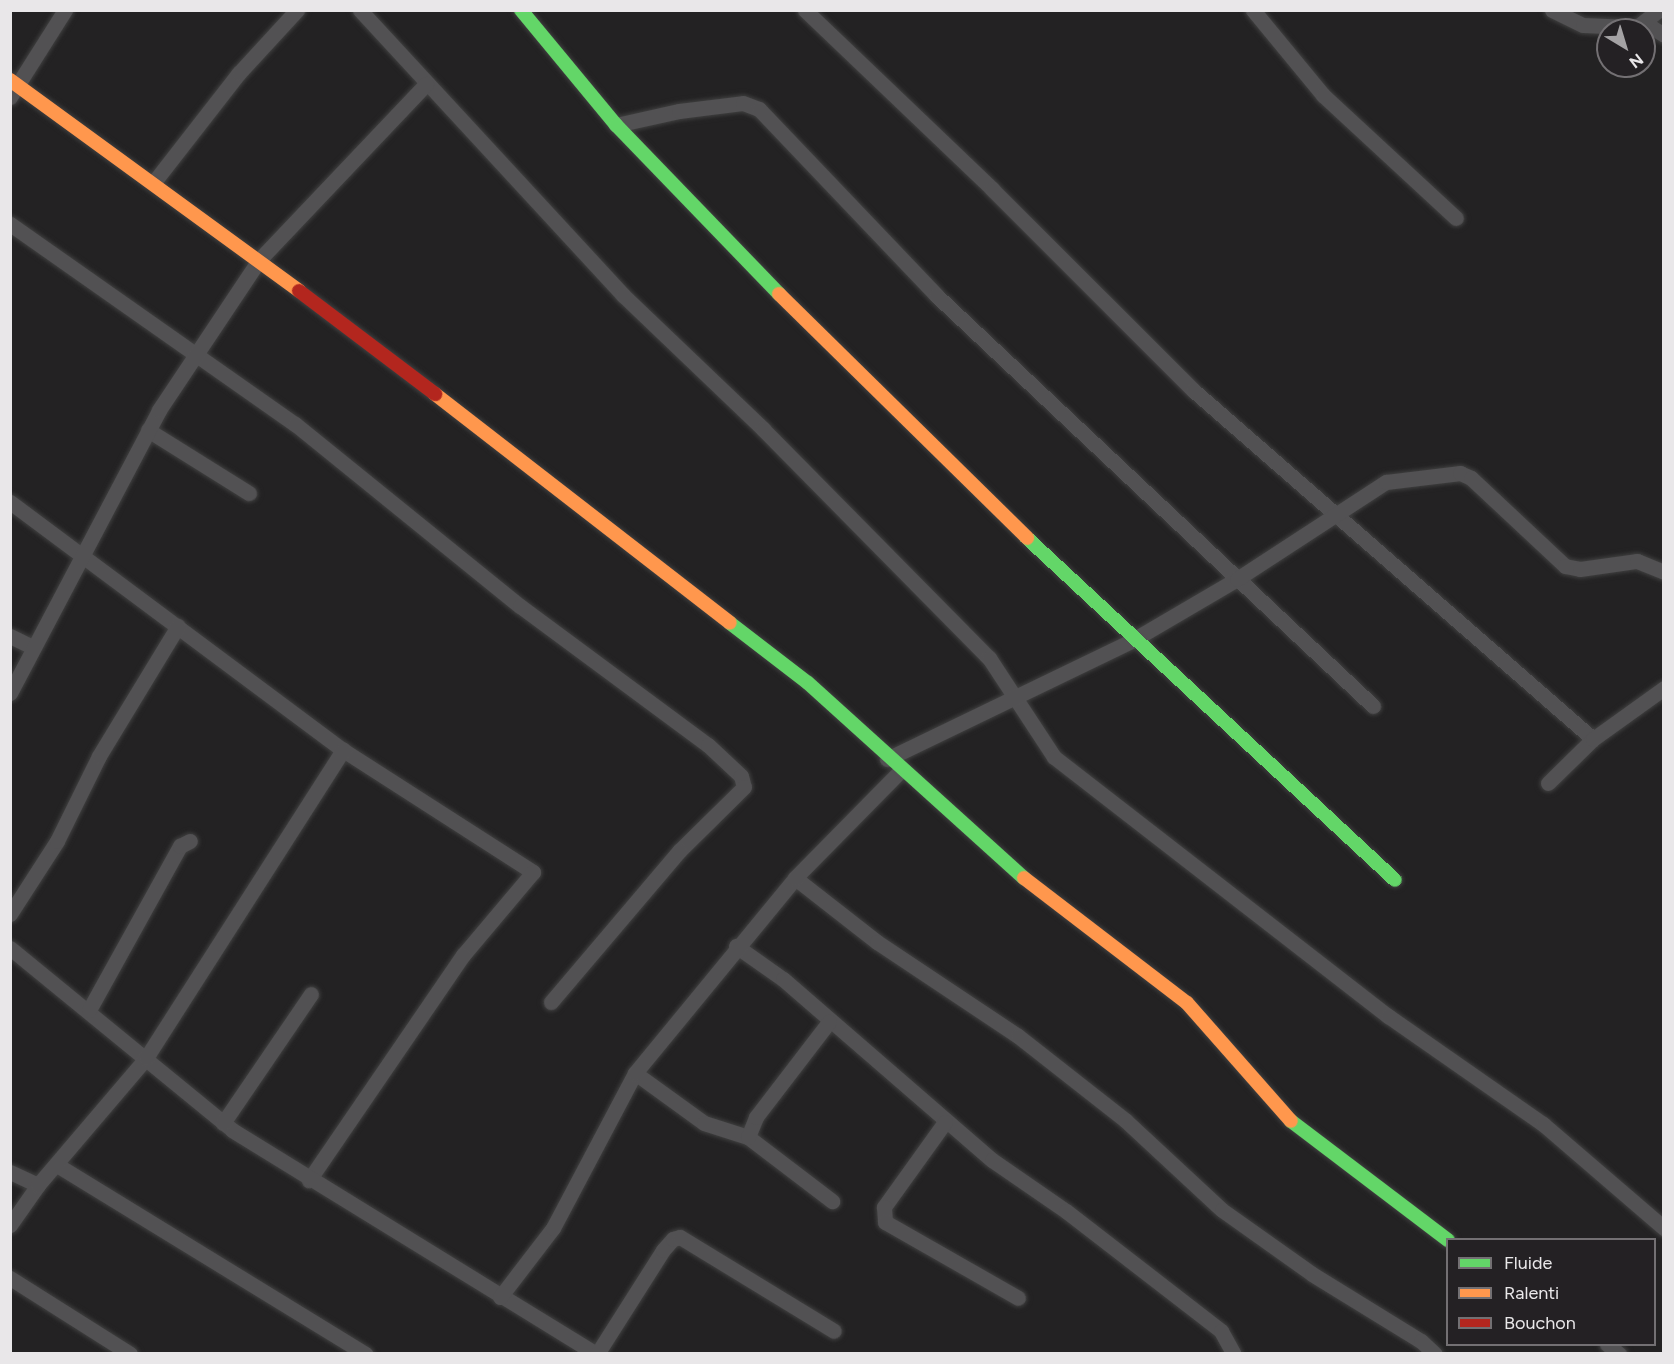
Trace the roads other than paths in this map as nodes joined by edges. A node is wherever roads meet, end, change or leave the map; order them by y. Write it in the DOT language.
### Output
graph roads {
  1 [pos="65,10"];
  2 [pos="297,10"];
  3 [pos="360,10"];
  4 [pos="521,10"];
  5 [pos="805,10"];
  6 [pos="1253,10"];
  7 [pos="1552,10"];
  8 [pos="1596,27"];
  9 [pos="426,84"];
  10 [pos="13,87"];
  11 [pos="616,125"];
  12 [pos="154,182"];
  13 [pos="1456,218"];
  14 [pos="10,224"];
  15 [pos="259,260"];
  16 [pos="198,356"];
  17 [pos="147,430"];
  18 [pos="249,493"];
  19 [pos="10,502"];
  20 [pos="1336,516"];
  21 [pos="82,556"];
  22 [pos="1664,572"];
  23 [pos="1237,579"];
  24 [pos="178,626"];
  25 [pos="10,636"];
  26 [pos="1133,640"];
  27 [pos="33,647"];
  28 [pos="1664,688"];
  29 [pos="10,693"];
  30 [pos="1017,695"];
  31 [pos="1373,706"];
  32 [pos="1593,739"];
  33 [pos="343,750"];
  34 [pos="887,759"];
  35 [pos="900,771"];
  36 [pos="1548,783"];
  37 [pos="190,841"];
  38 [pos="795,878"];
  39 [pos="1395,880"];
  40 [pos="10,914"];
  41 [pos="736,946"];
  42 [pos="10,948"];
  43 [pos="311,994"];
  44 [pos="551,1002"];
  45 [pos="89,1010"];
  46 [pos="829,1022"];
  47 [pos="146,1058"];
  48 [pos="635,1073"];
  49 [pos="945,1122"];
  50 [pos="223,1124"];
  51 [pos="748,1137"];
  52 [pos="57,1165"];
  53 [pos="10,1172"];
  54 [pos="309,1180"];
  55 [pos="38,1185"];
  56 [pos="832,1201"];
  57 [pos="10,1225"];
  58 [pos="1664,1228"];
  59 [pos="1446,1238"];
  60 [pos="10,1278"];
  61 [pos="500,1297"];
  62 [pos="1018,1298"];
  63 [pos="834,1331"];
  64 [pos="130,1353"];
  65 [pos="366,1353"];
  66 [pos="596,1353"];
  67 [pos="1234,1353"];
  68 [pos="1435,1353"];
  1 -- 10 [label="street"];
  2 -- 12 [label="street"];
  3 -- 9 [label="street"];
  4 -- 11 [label="street"];
  5 -- 20 [label="street"];
  6 -- 13 [label="street"];
  7 -- 8 [label="street"];
  9 -- 15 [label="street"];
  9 -- 30 [label="street"];
  10 -- 12 [label="street"];
  11 -- 23 [label="street"];
  11 -- 26 [label="street"];
  12 -- 15 [label="street"];
  14 -- 16 [label="street"];
  15 -- 16 [label="street"];
  15 -- 34 [label="street"];
  16 -- 17 [label="street"];
  16 -- 44 [label="street"];
  17 -- 18 [label="street"];
  17 -- 21 [label="street"];
  19 -- 21 [label="street"];
  20 -- 22 [label="street"];
  20 -- 23 [label="street"];
  20 -- 32 [label="street"];
  21 -- 24 [label="street"];
  21 -- 27 [label="street"];
  23 -- 26 [label="street"];
  23 -- 31 [label="street"];
  24 -- 33 [label="street"];
  24 -- 40 [label="street"];
  25 -- 27 [label="street"];
  26 -- 30 [label="street"];
  26 -- 39 [label="street"];
  27 -- 29 [label="street"];
  28 -- 32 [label="street"];
  30 -- 34 [label="street"];
  30 -- 58 [label="street"];
  32 -- 36 [label="street"];
  33 -- 47 [label="street"];
  33 -- 54 [label="street"];
  34 -- 35 [label="street"];
  35 -- 38 [label="street"];
  35 -- 59 [label="street"];
  37 -- 45 [label="street"];
  38 -- 41 [label="street"];
  38 -- 68 [label="street"];
  41 -- 46 [label="street"];
  41 -- 48 [label="street"];
  42 -- 45 [label="street"];
  43 -- 50 [label="street"];
  45 -- 47 [label="street"];
  46 -- 49 [label="street"];
  46 -- 51 [label="street"];
  47 -- 50 [label="street"];
  47 -- 52 [label="street"];
  48 -- 51 [label="street"];
  48 -- 61 [label="street"];
  49 -- 62 [label="street"];
  49 -- 67 [label="street"];
  50 -- 54 [label="street"];
  51 -- 56 [label="street"];
  52 -- 55 [label="street"];
  52 -- 65 [label="street"];
  53 -- 55 [label="street"];
  54 -- 61 [label="street"];
  55 -- 57 [label="street"];
  60 -- 64 [label="street"];
  61 -- 66 [label="street"];
  63 -- 66 [label="street"];
}
